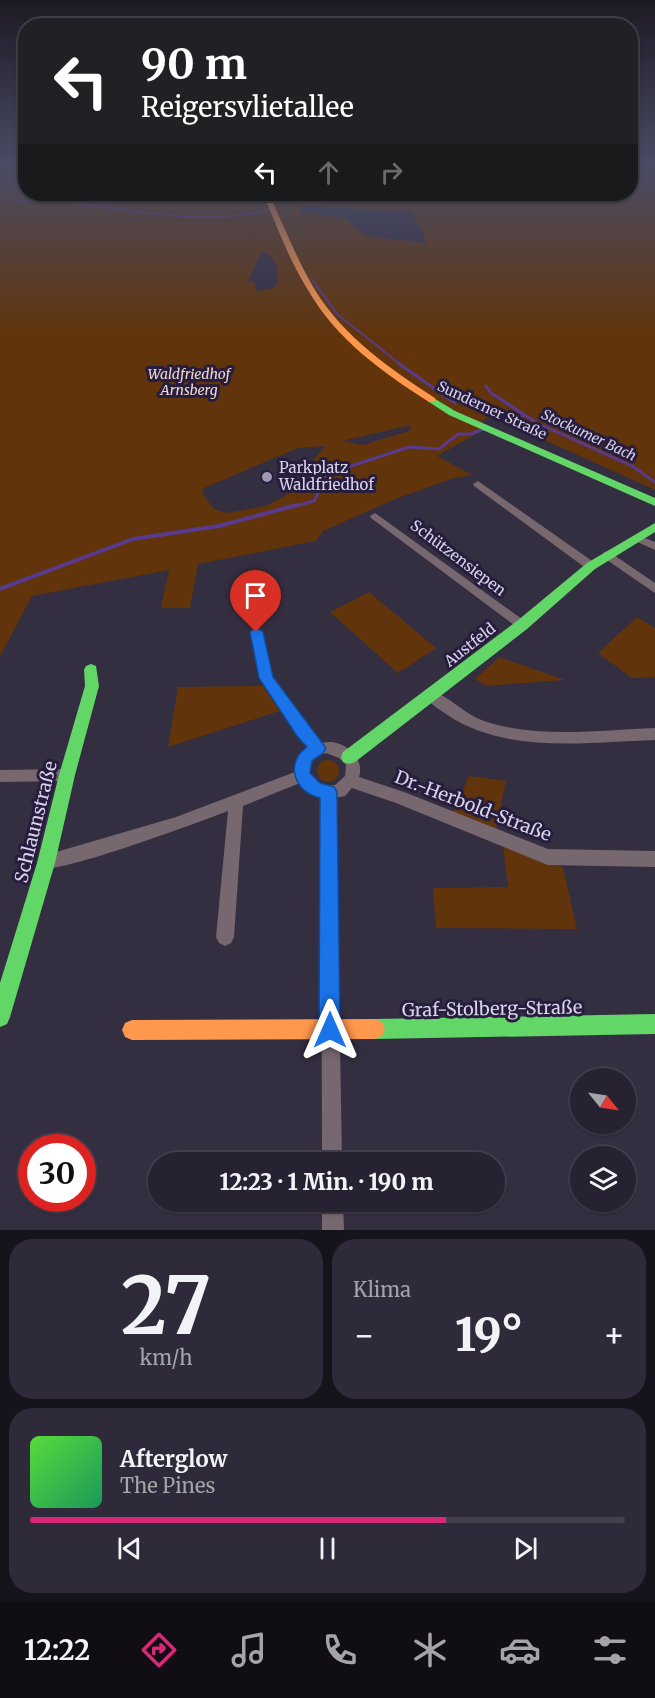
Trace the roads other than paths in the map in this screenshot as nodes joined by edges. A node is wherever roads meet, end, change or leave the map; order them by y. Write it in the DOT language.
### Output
graph roads {
  1 [pos="280,223"];
  2 [pos="478,484"];
  3 [pos="655,502"];
  4 [pos="375,516"];
  5 [pos="655,527"];
  6 [pos="637,538"];
  7 [pos="655,546"];
  8 [pos="608,555"];
  9 [pos="591,566"];
  10 [pos="655,589"];
  11 [pos="522,625"];
  12 [pos="256,632"];
  13 [pos="91,670"];
  14 [pos="432,696"];
  15 [pos="655,734"];
  16 [pos="318,748"];
  17 [pos="349,757"];
  18 [pos="67,775"];
  19 [pos="0,776"];
  20 [pos="302,776"];
  21 [pos="350,781"];
  22 [pos="328,792"];
  23 [pos="236,803"];
  24 [pos="655,859"];
  25 [pos="46,863"];
  26 [pos="225,937"];
  27 [pos="3,996"];
  28 [pos="0,1017"];
  29 [pos="655,1024"];
  30 [pos="132,1030"];
  31 [pos="330,1030"];
  32 [pos="332,1152"];
  33 [pos="333,1212"];
  34 [pos="333,1230"];
  1 -- 3 [label="main road, Sunderner Straße"];
  2 -- 9 [label="street"];
  4 -- 11 [label="street, Schützensiepen"];
  5 -- 6 [label="main road, Austfeld"];
  6 -- 7 [label="street"];
  6 -- 8 [label="main road, Austfeld"];
  8 -- 9 [label="main road, Austfeld"];
  8 -- 10 [label="street"];
  9 -- 11 [label="main road, Austfeld"];
  11 -- 14 [label="main road, Austfeld"];
  12 -- 16 [label="street"];
  13 -- 18 [label="main road, Schlaunstraße"];
  14 -- 15 [label="street"];
  14 -- 17 [label="main road, Austfeld"];
  16 -- 17 [label="street"];
  16 -- 20 [label="street"];
  17 -- 21 [label="street"];
  18 -- 19 [label="street"];
  18 -- 25 [label="main road, Schlaunstraße"];
  20 -- 22 [label="street"];
  20 -- 23 [label="street"];
  21 -- 22 [label="street"];
  21 -- 24 [label="street, Dr.-Herbold-Straße"];
  22 -- 31 [label="street"];
  23 -- 25 [label="street"];
  23 -- 26 [label="street"];
  25 -- 27 [label="main road, Schlaunstraße"];
  27 -- 28 [label="main road, Schlaunstraße"];
  29 -- 31 [label="main road, Graf-Stolberg-Straße"];
  30 -- 31 [label="main road, Graf-Stolberg-Straße"];
  31 -- 32 [label="street"];
  33 -- 34 [label="street"];
}
